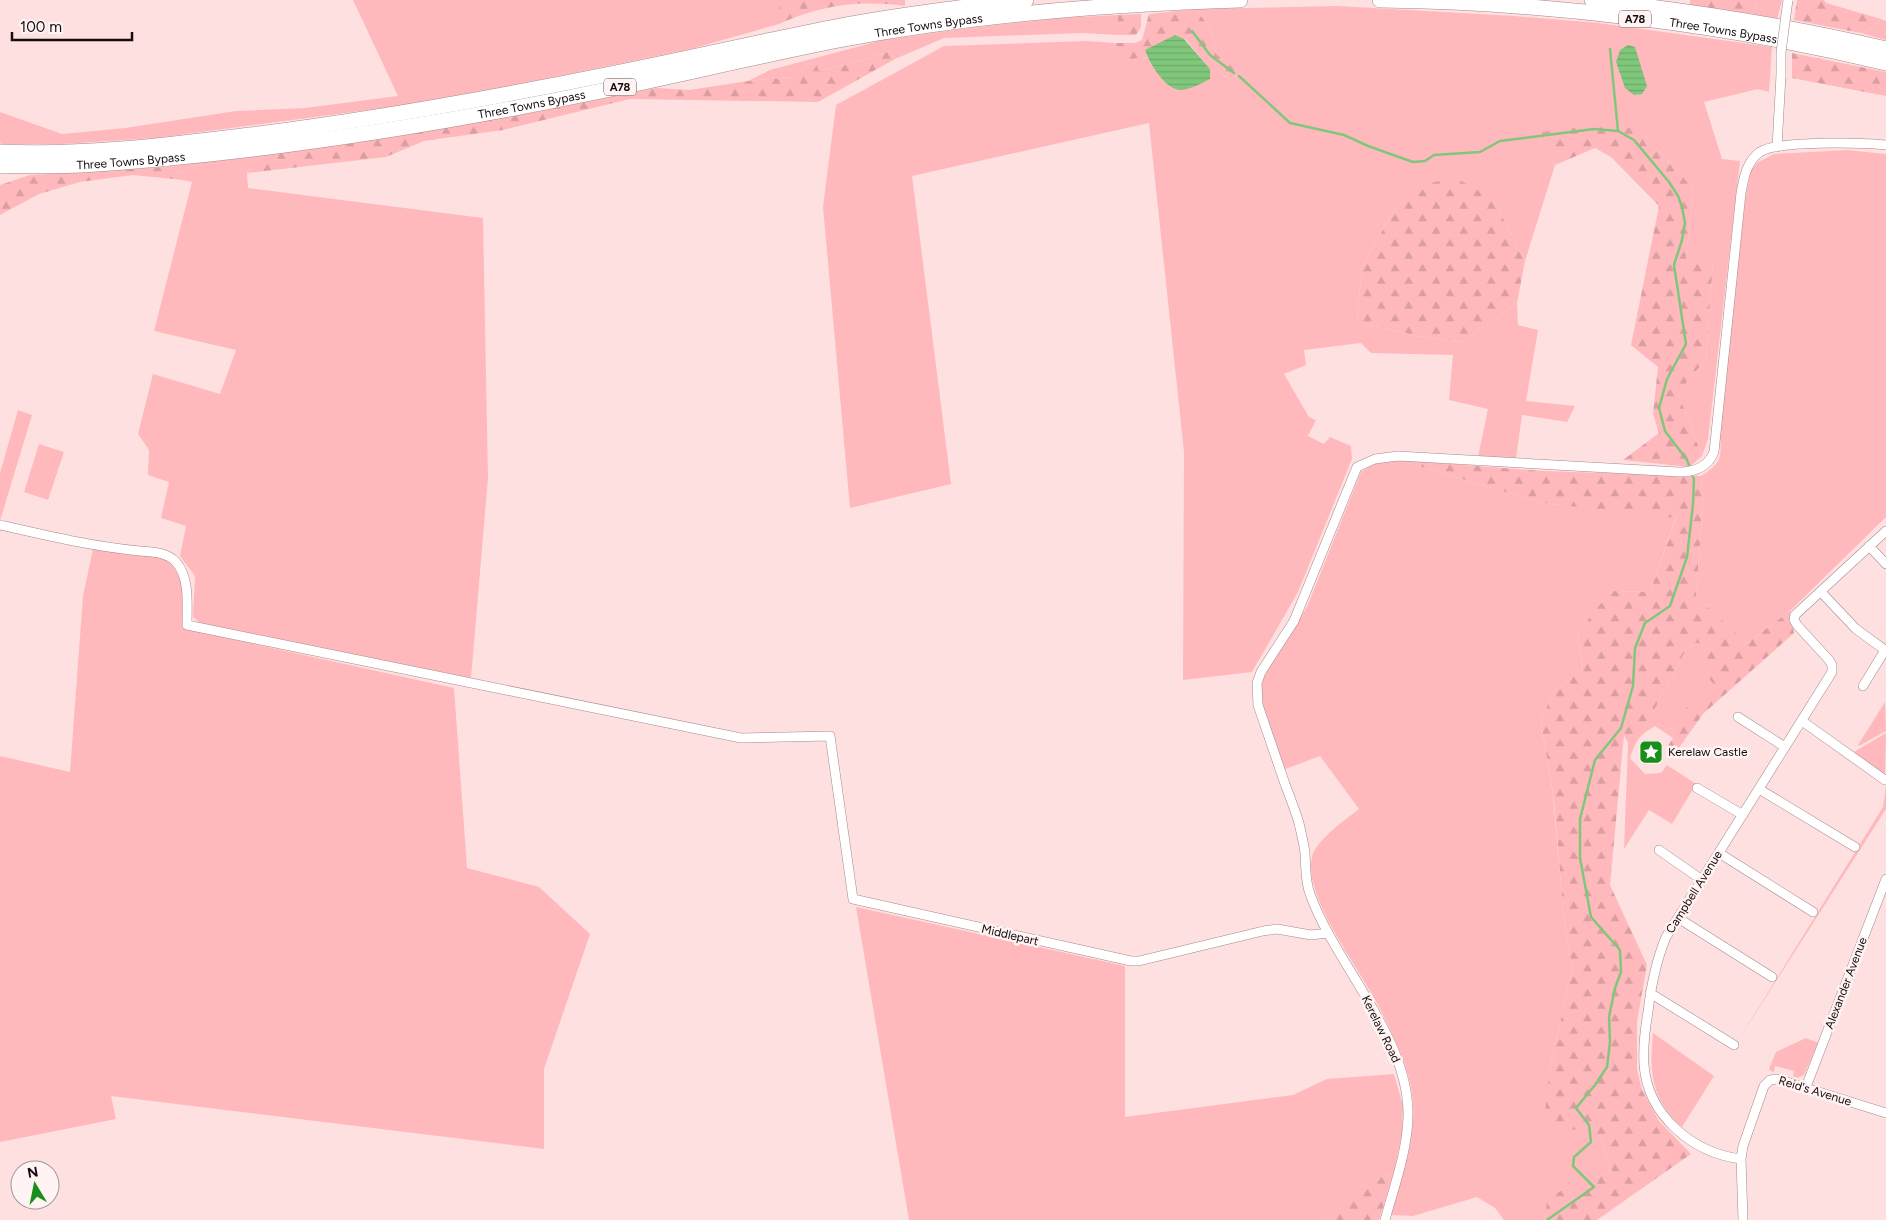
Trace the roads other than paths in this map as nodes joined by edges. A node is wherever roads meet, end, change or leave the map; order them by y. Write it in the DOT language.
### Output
graph roads {
  1 [pos="1026,0"];
  2 [pos="1240,0"];
  3 [pos="1380,0"];
  4 [pos="1592,0"];
  5 [pos="1788,0"];
  6 [pos="1886,49"];
  7 [pos="1886,63"];
  8 [pos="1886,145"];
  9 [pos="1777,147"];
  10 [pos="0,152"];
  11 [pos="0,166"];
  12 [pos="0,525"];
  13 [pos="1886,531"];
  14 [pos="1869,546"];
  15 [pos="1886,564"];
  16 [pos="1821,592"];
  17 [pos="1863,686"];
  18 [pos="1738,717"];
  19 [pos="1802,721"];
  20 [pos="1785,746"];
  21 [pos="1885,780"];
  22 [pos="1697,788"];
  23 [pos="1759,789"];
  24 [pos="1743,815"];
  25 [pos="1855,846"];
  26 [pos="1659,850"];
  27 [pos="1719,854"];
  28 [pos="1886,879"];
  29 [pos="1702,880"];
  30 [pos="1812,912"];
  31 [pos="1678,918"];
  32 [pos="1328,934"];
  33 [pos="1772,977"];
  34 [pos="1650,993"];
  35 [pos="1734,1045"];
  36 [pos="1806,1087"];
  37 [pos="1886,1113"];
  38 [pos="1741,1159"];
  39 [pos="1385,1220"];
  40 [pos="1744,1220"];
  1 -- 10 [label="highway, Three Towns Bypass / A78"];
  2 -- 11 [label="highway, Three Towns Bypass / A78"];
  3 -- 7 [label="highway, Three Towns Bypass / A78"];
  4 -- 6 [label="highway, Three Towns Bypass / A78"];
  5 -- 9 [label="street, bridge"];
  8 -- 9 [label="street"];
  9 -- 32 [label="street, Kerelaw Road"];
  12 -- 32 [label="street, Middlepart"];
  13 -- 14 [label="street"];
  14 -- 15 [label="street"];
  14 -- 16 [label="street"];
  16 -- 17 [label="street"];
  16 -- 19 [label="street, Campbell Avenue"];
  18 -- 20 [label="street"];
  19 -- 20 [label="street, Campbell Avenue"];
  19 -- 21 [label="street"];
  20 -- 23 [label="street, Campbell Avenue"];
  22 -- 24 [label="street"];
  23 -- 24 [label="street, Campbell Avenue"];
  23 -- 25 [label="street"];
  24 -- 27 [label="street, Campbell Avenue"];
  26 -- 29 [label="street"];
  27 -- 29 [label="street, Campbell Avenue"];
  27 -- 30 [label="street"];
  28 -- 36 [label="street, Alexander Avenue"];
  29 -- 31 [label="street, Campbell Avenue"];
  31 -- 33 [label="street"];
  31 -- 34 [label="street, Campbell Avenue"];
  32 -- 39 [label="street, Kerelaw Road"];
  34 -- 35 [label="street"];
  34 -- 38 [label="street, Campbell Avenue"];
  36 -- 37 [label="street, Reid's Avenue"];
  36 -- 38 [label="street, Reid's Avenue"];
  38 -- 40 [label="street, Reid's Avenue"];
}
